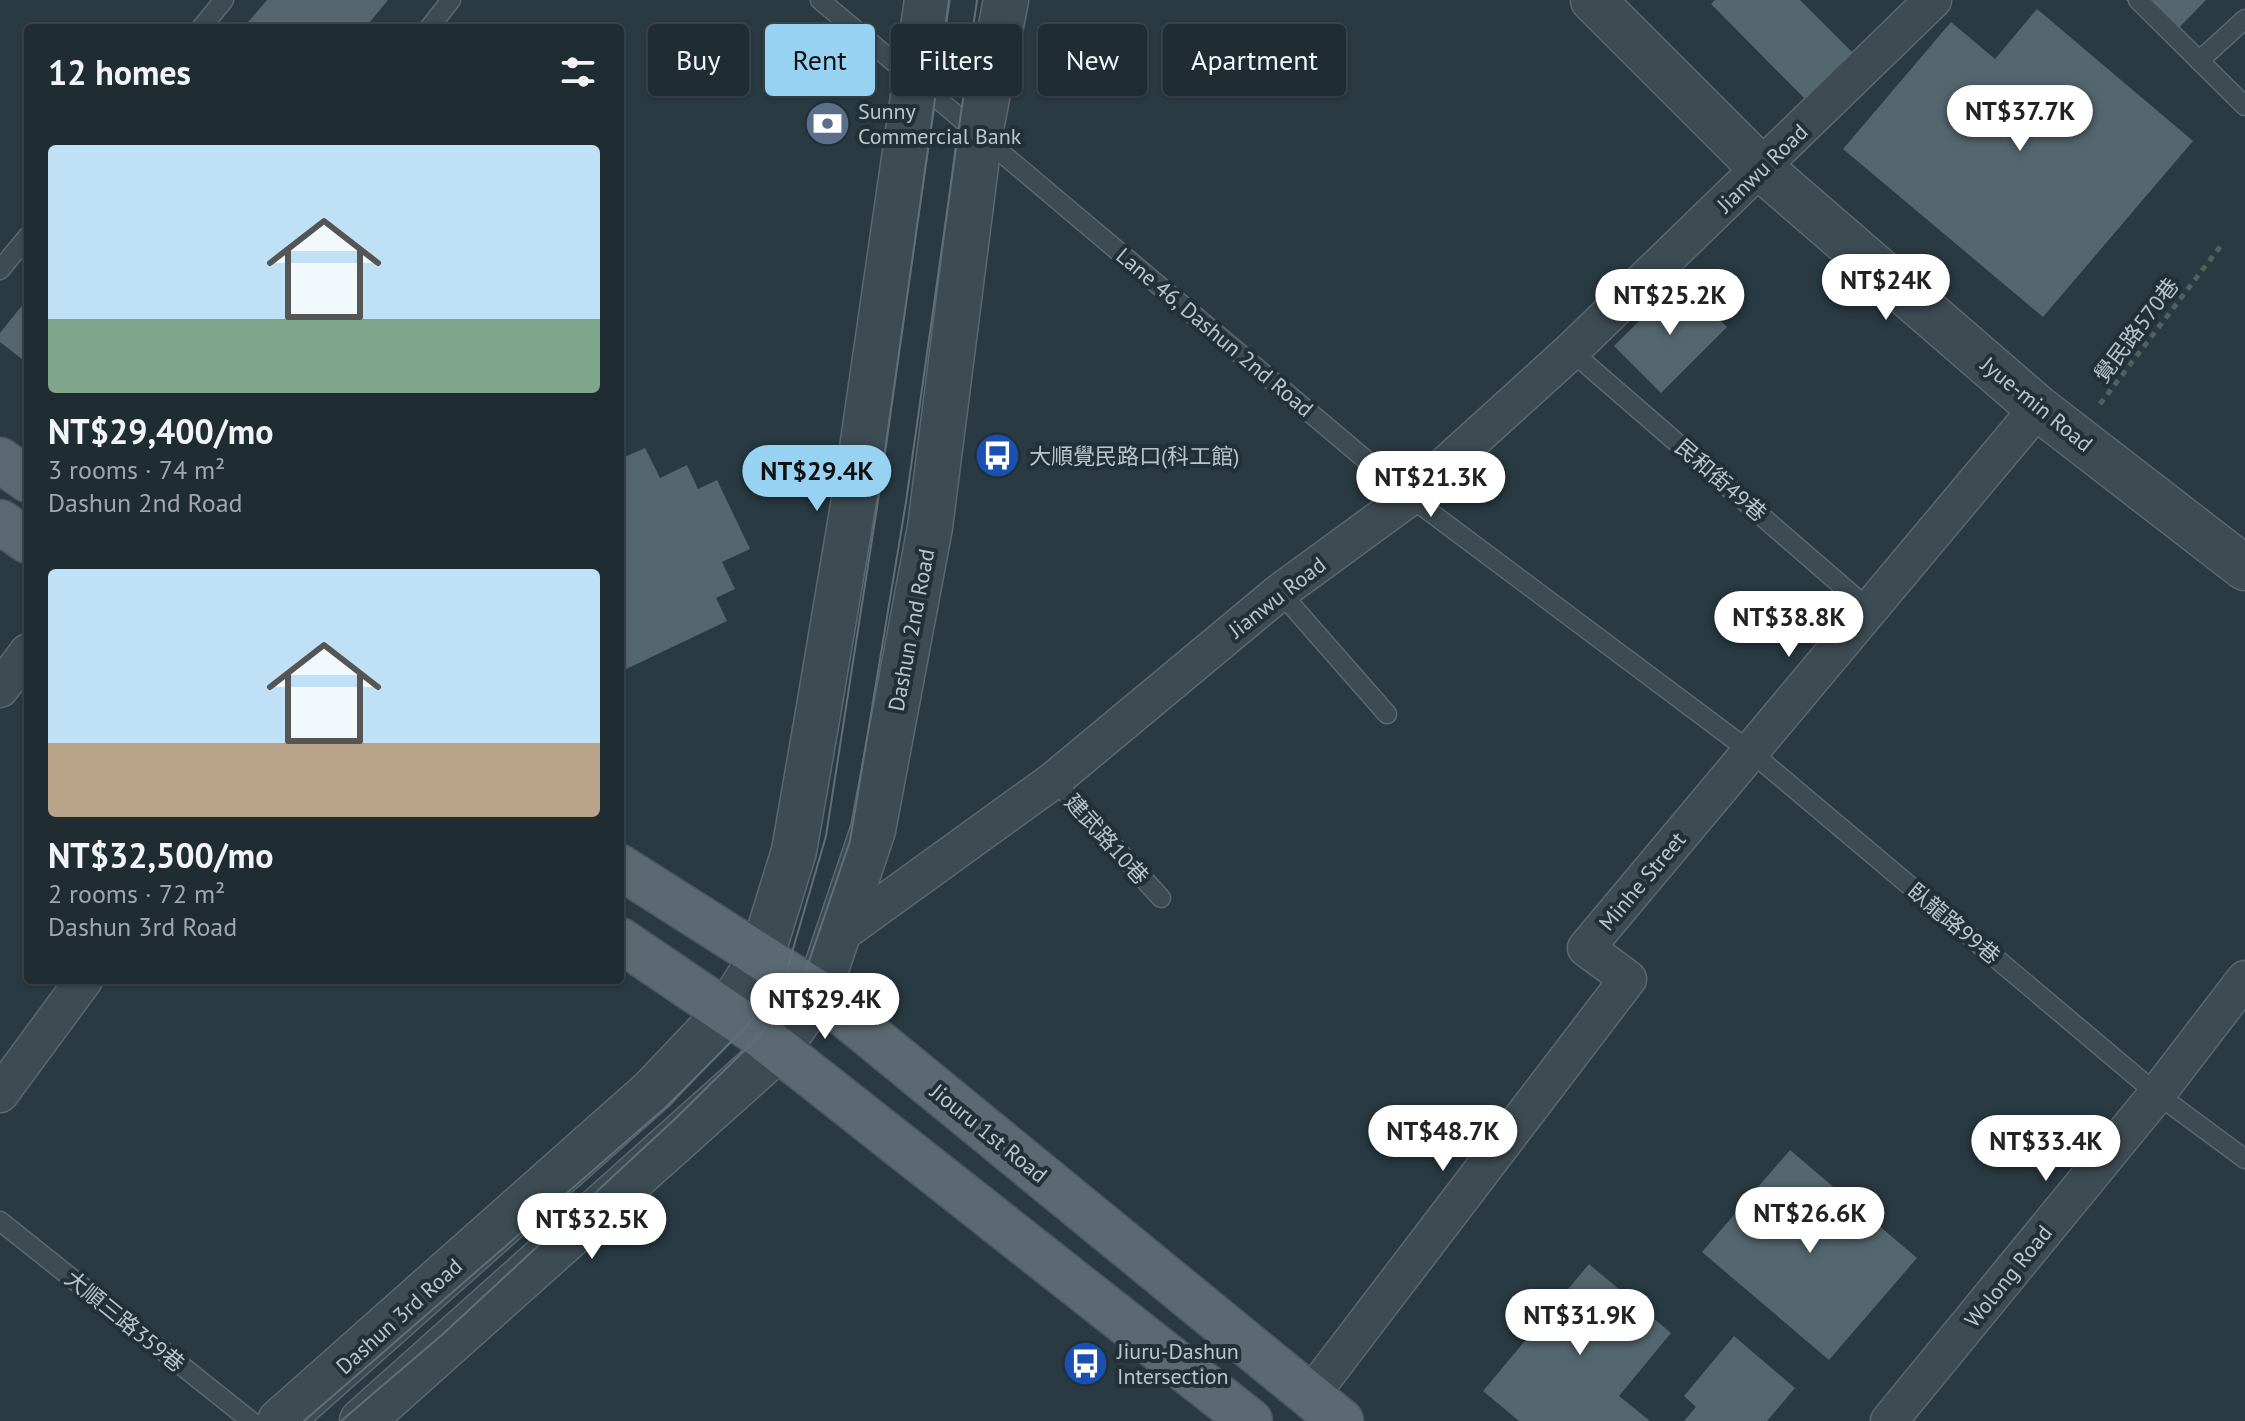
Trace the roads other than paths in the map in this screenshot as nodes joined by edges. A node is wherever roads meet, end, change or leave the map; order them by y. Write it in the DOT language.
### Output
graph roads {
  1 [pos="224,0"];
  2 [pos="451,0"];
  3 [pos="820,0"];
  4 [pos="927,0"];
  5 [pos="1006,0"];
  6 [pos="1593,0"];
  7 [pos="1933,0"];
  8 [pos="2138,0"];
  9 [pos="2245,19"];
  10 [pos="204,24"];
  11 [pos="432,24"];
  12 [pos="923,24"];
  13 [pos="891,60"];
  14 [pos="2199,61"];
  15 [pos="912,96"];
  16 [pos="934,96"];
  17 [pos="2245,106"];
  18 [pos="980,134"];
  19 [pos="1762,169"];
  20 [pos="24,241"];
  21 [pos="0,270"];
  22 [pos="1571,351"];
  23 [pos="2038,408"];
  24 [pos="0,460"];
  25 [pos="24,477"];
  26 [pos="1410,497"];
  27 [pos="0,522"];
  28 [pos="24,538"];
  29 [pos="2245,568"];
  30 [pos="1280,592"];
  31 [pos="1870,610"];
  32 [pos="24,657"];
  33 [pos="0,689"];
  34 [pos="1387,714"];
  35 [pos="1751,752"];
  36 [pos="1054,780"];
  37 [pos="624,870"];
  38 [pos="1161,898"];
  39 [pos="841,934"];
  40 [pos="624,943"];
  41 [pos="761,958"];
  42 [pos="2245,979"];
  43 [pos="81,984"];
  44 [pos="818,993"];
  45 [pos="727,1012"];
  46 [pos="777,1050"];
  47 [pos="0,1094"];
  48 [pos="2157,1094"];
  49 [pos="2245,1159"];
  50 [pos="0,1221"];
  51 [pos="1326,1408"];
  52 [pos="251,1421"];
  53 [pos="280,1421"];
  54 [pos="362,1421"];
  55 [pos="1250,1421"];
  56 [pos="1889,1421"];
  1 -- 10 [label="lane"];
  2 -- 11 [label="lane"];
  3 -- 13 [label="lane, Lane 46, Dashun 2nd Road"];
  4 -- 12 [label="street"];
  5 -- 18 [label="street, Dashun 2nd Road"];
  6 -- 19 [label="street, Jyue-min Road"];
  7 -- 19 [label="street, Jianwu Road"];
  8 -- 14 [label="lane"];
  9 -- 14 [label="lane"];
  14 -- 17 [label="lane"];
  15 -- 41 [label="street"];
  16 -- 18 [label="lane, Lane 46, Dashun 2nd Road"];
  18 -- 26 [label="lane, Lane 46, Dashun 2nd Road"];
  18 -- 39 [label="street, Dashun 2nd Road"];
  19 -- 22 [label="street, Jianwu Road"];
  19 -- 23 [label="street, Jyue-min Road"];
  20 -- 21 [label="lane"];
  22 -- 26 [label="street, Jianwu Road"];
  22 -- 31 [label="lane, 民和街49巷"];
  23 -- 29 [label="street, Jyue-min Road"];
  23 -- 31 [label="street, Minhe Street"];
  24 -- 25 [label="main road"];
  26 -- 30 [label="street, Jianwu Road"];
  26 -- 35 [label="lane, Lane 46, Dashun 2nd Road"];
  27 -- 28 [label="main road"];
  30 -- 34 [label="lane"];
  30 -- 36 [label="street, Jianwu Road"];
  31 -- 35 [label="street, Minhe Street"];
  32 -- 33 [label="street"];
  35 -- 48 [label="lane, 臥龍路99巷"];
  35 -- 51 [label="street, Minhe Street"];
  36 -- 38 [label="lane, 建武路10巷"];
  36 -- 39 [label="street, Jianwu Road"];
  37 -- 41 [label="main road, Jiouru 1st Road"];
  39 -- 44 [label="street, Dashun 2nd Road"];
  40 -- 45 [label="main road"];
  41 -- 44 [label="main road, Jiouru 1st Road"];
  41 -- 45 [label="street"];
  42 -- 48 [label="street, Wolong Road"];
  43 -- 47 [label="street"];
  44 -- 46 [label="street, Dashun 2nd Road"];
  44 -- 51 [label="main road, Jiouru 1st Road"];
  45 -- 46 [label="main road"];
  45 -- 53 [label="street, Dashun 3rd Road"];
  46 -- 54 [label="street"];
  46 -- 55 [label="main road"];
  48 -- 49 [label="lane, 臥龍路99巷"];
  48 -- 56 [label="street, Wolong Road"];
  50 -- 52 [label="lane, 大順三路359巷"];
}
